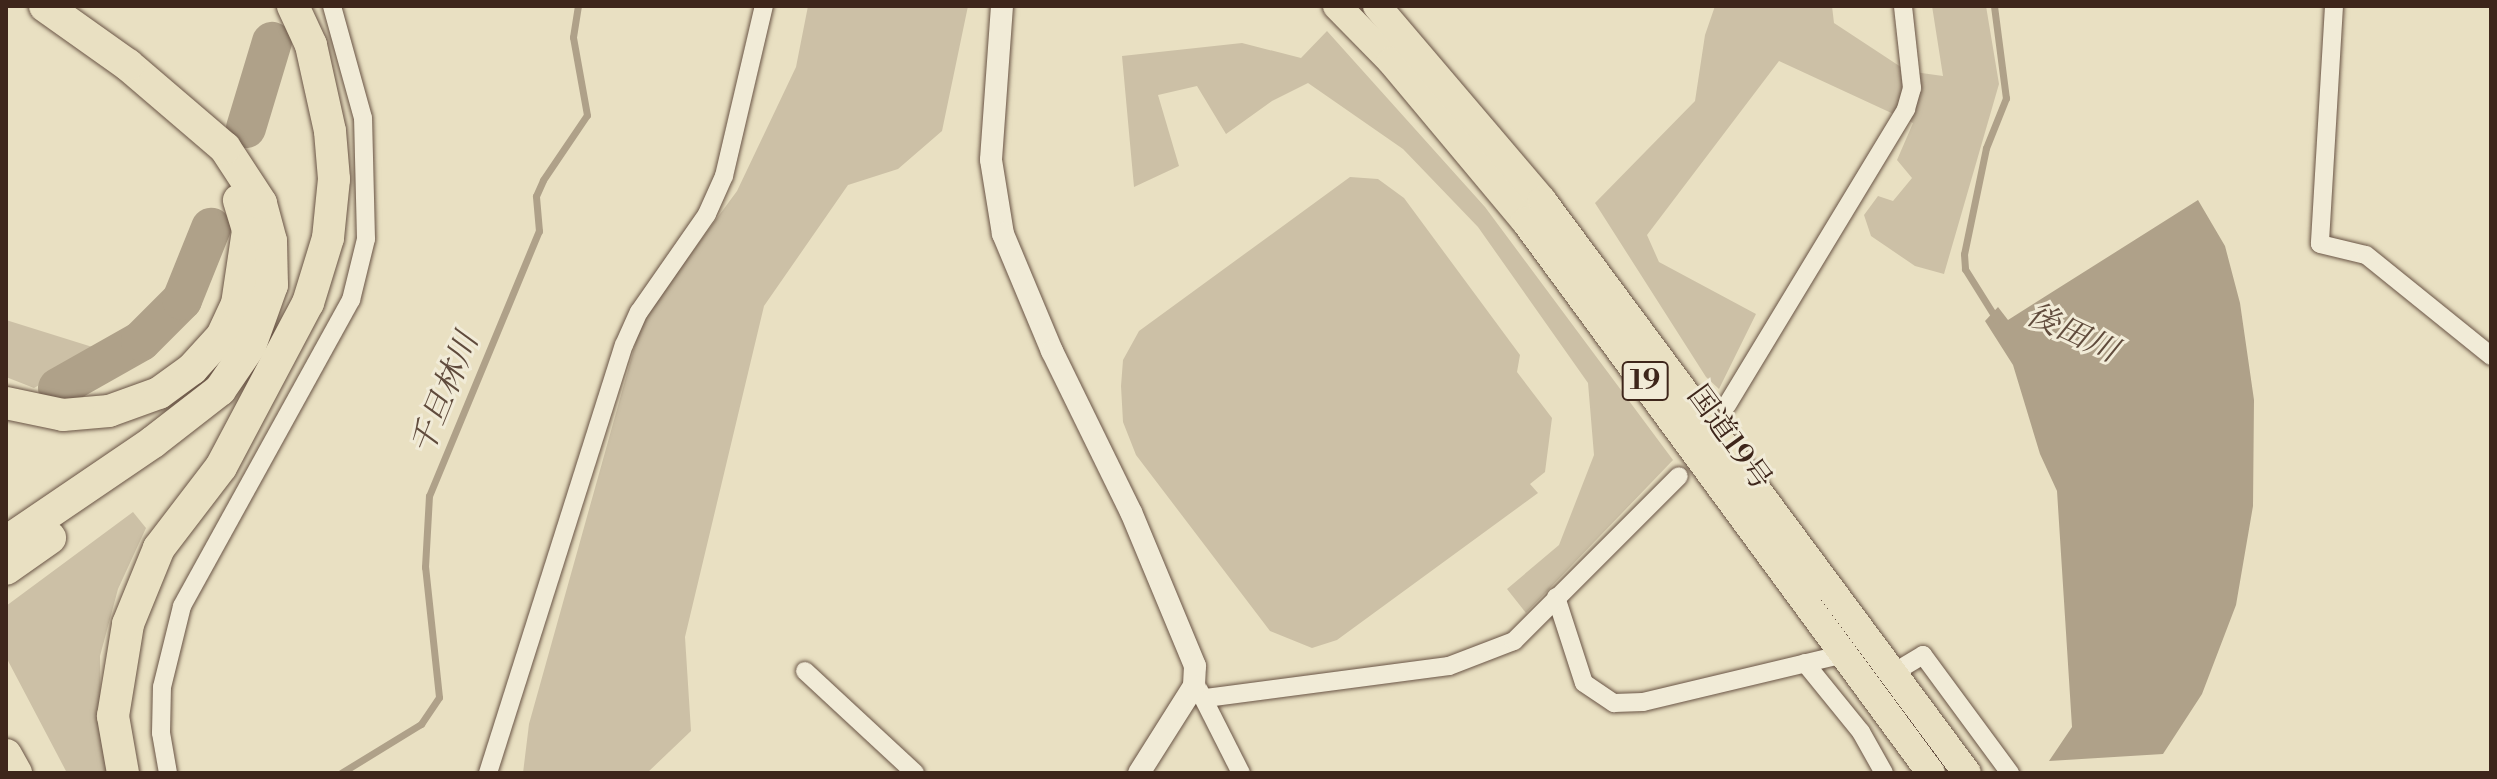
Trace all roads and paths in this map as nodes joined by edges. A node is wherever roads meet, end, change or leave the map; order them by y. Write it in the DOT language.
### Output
graph roads {
  1 [pos="45,6"];
  2 [pos="293,6"];
  3 [pos="332,6"];
  4 [pos="764,6"];
  5 [pos="1002,6"];
  6 [pos="1337,6"];
  7 [pos="1377,6"];
  8 [pos="1903,6"];
  9 [pos="2334,6"];
  10 [pos="195,122"];
  11 [pos="283,347"];
  12 [pos="2491,356"];
  13 [pos="6,403"];
  14 [pos="1727,405"];
  15 [pos="1679,476"];
  16 [pos="6,542"];
  17 [pos="6,569"];
  18 [pos="1556,597"];
  19 [pos="1844,654"];
  20 [pos="1805,663"];
  21 [pos="805,671"];
  22 [pos="1893,673"];
  23 [pos="1200,692"];
  24 [pos="6,755"];
  25 [pos="16,773"];
  26 [pos="123,773"];
  27 [pos="168,773"];
  28 [pos="488,773"];
  29 [pos="915,773"];
  30 [pos="1139,773"];
  31 [pos="1241,773"];
  32 [pos="1884,773"];
  33 [pos="1931,773"];
  34 [pos="1967,773"];
  35 [pos="2010,773"];
  1 -- 10 [label="highway"];
  2 -- 11 [label="highway"];
  3 -- 27 [label="street"];
  4 -- 28 [label="street"];
  5 -- 23 [label="street"];
  6 -- 19 [label="highway, 国道19号 / 19"];
  7 -- 22 [label="highway, 国道19号 / 19"];
  8 -- 14 [label="street"];
  9 -- 12 [label="street"];
  10 -- 13 [label="highway"];
  10 -- 16 [label="highway"];
  11 -- 17 [label="highway"];
  11 -- 26 [label="highway"];
  15 -- 18 [label="street"];
  18 -- 20 [label="street"];
  18 -- 23 [label="street"];
  19 -- 20 [label="street"];
  19 -- 33 [label="highway, 国道19号 / 19"];
  20 -- 32 [label="street"];
  21 -- 29 [label="street"];
  22 -- 34 [label="highway, 国道19号 / 19"];
  22 -- 35 [label="street"];
  23 -- 30 [label="street"];
  23 -- 31 [label="street"];
  24 -- 25 [label="highway"];
}
